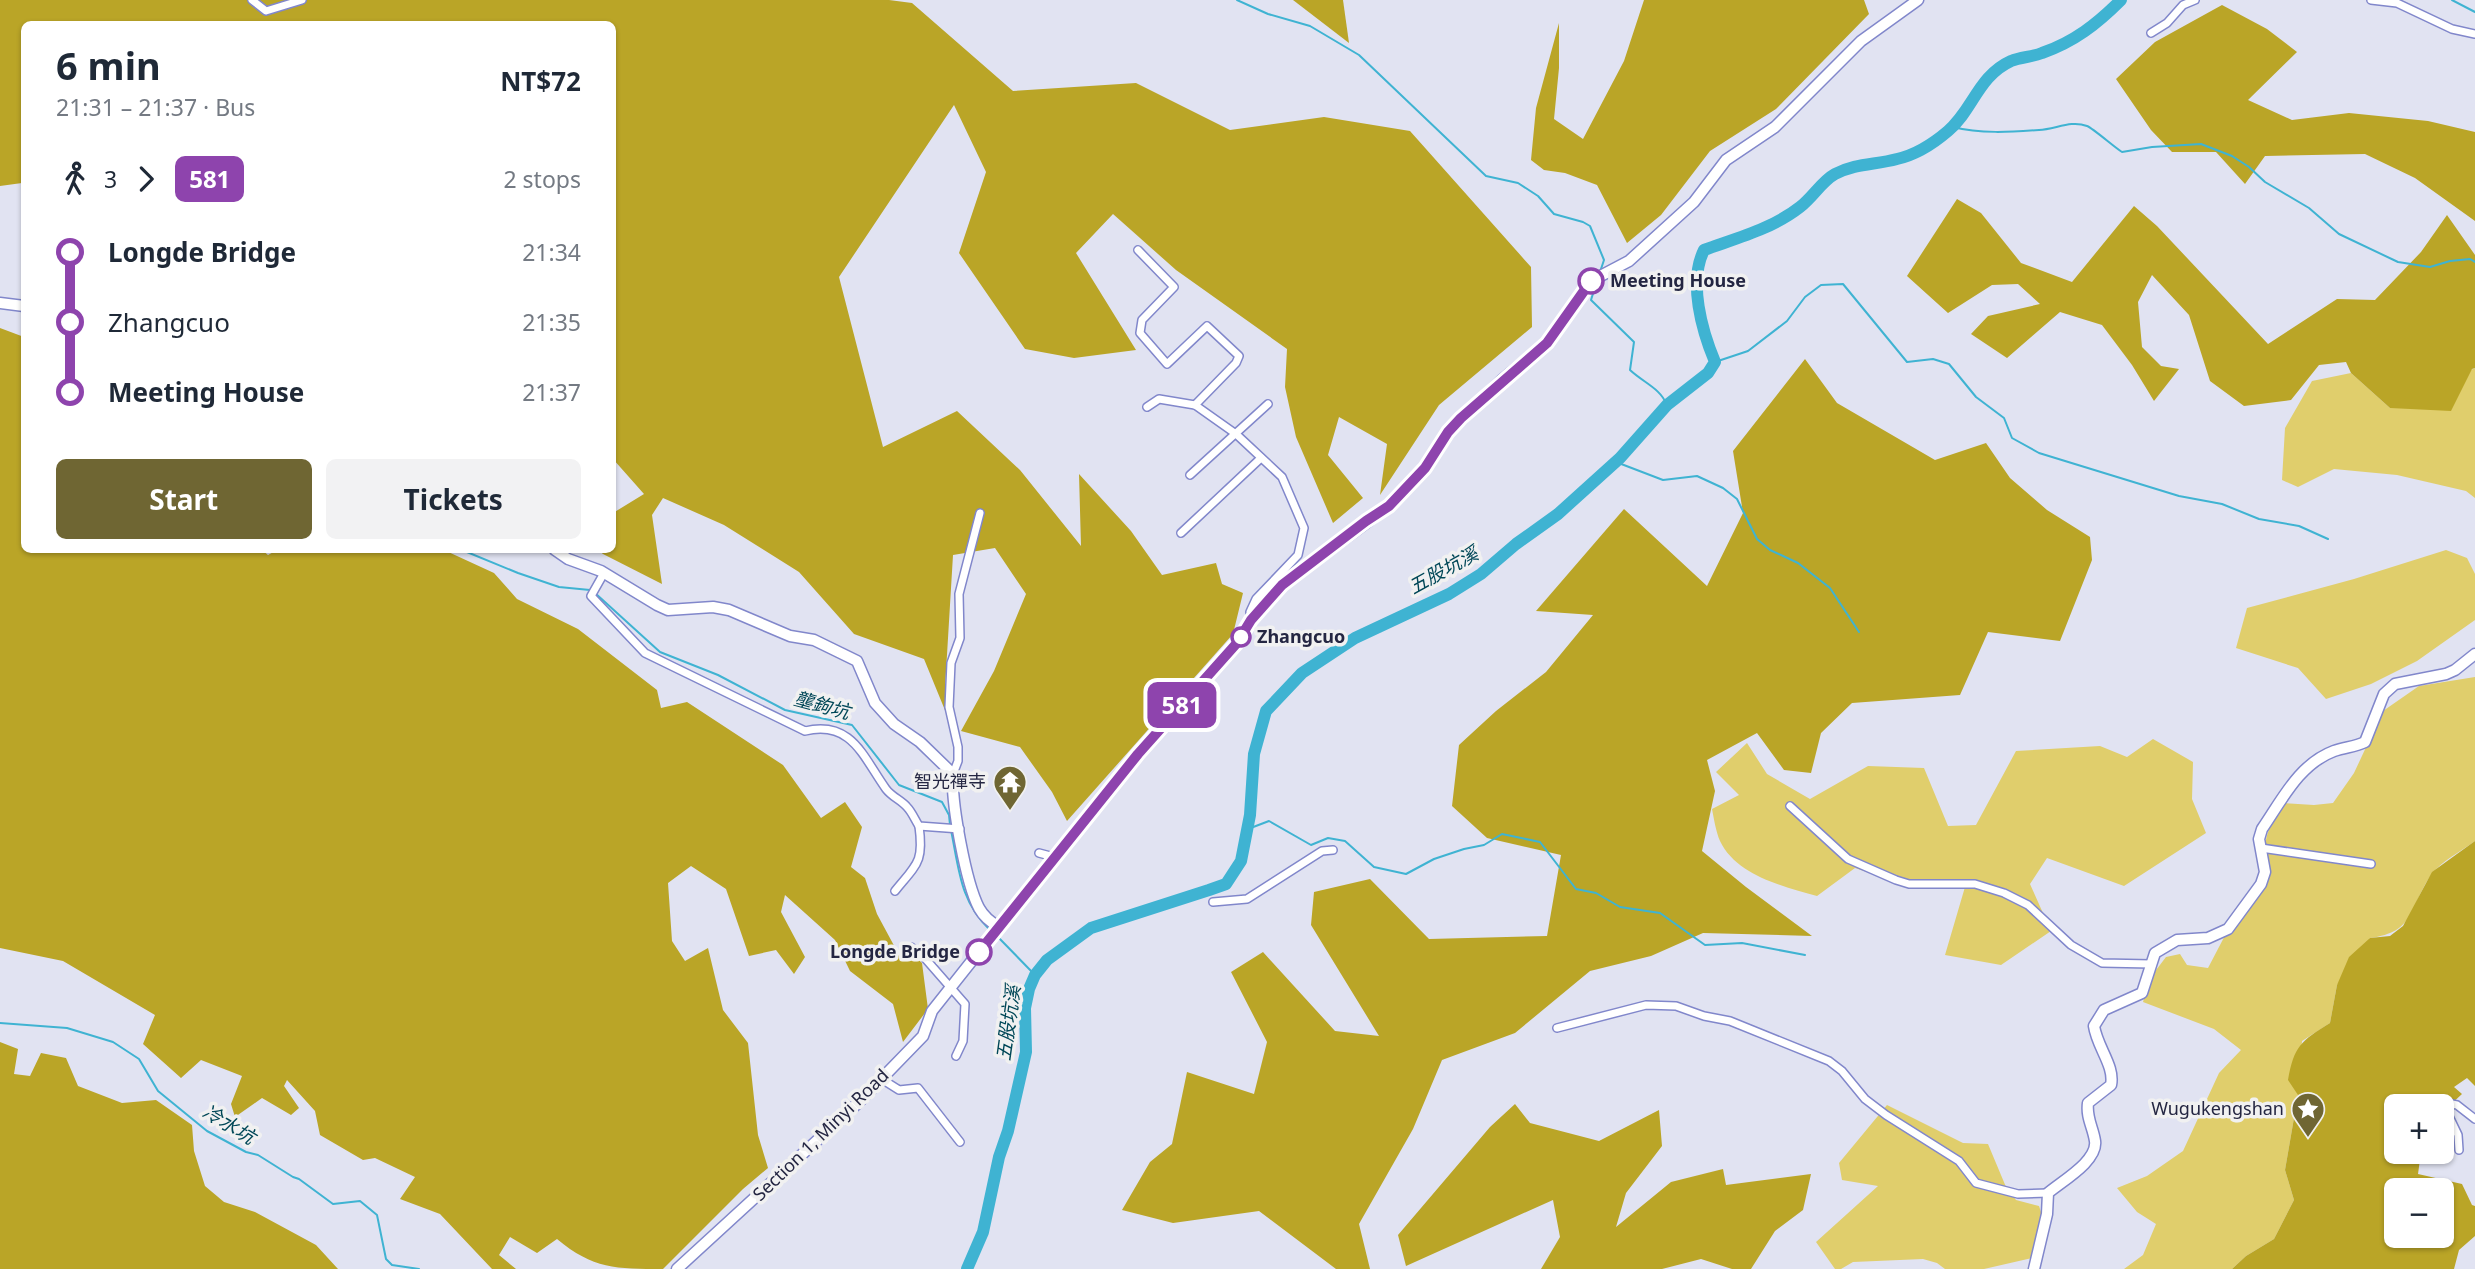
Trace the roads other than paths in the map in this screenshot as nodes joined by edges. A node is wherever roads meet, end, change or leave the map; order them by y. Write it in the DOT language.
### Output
graph roads {
  1 [pos="252,0"];
  2 [pos="302,0"];
  3 [pos="1918,0"];
  4 [pos="2195,0"];
  5 [pos="2371,0"];
  6 [pos="2151,33"];
  7 [pos="2475,34"];
  8 [pos="1138,250"];
  9 [pos="0,303"];
  10 [pos="21,306"];
  11 [pos="1268,404"];
  12 [pos="1195,405"];
  13 [pos="1147,407"];
  14 [pos="1236,434"];
  15 [pos="1261,458"];
  16 [pos="1189,475"];
  17 [pos="979,513"];
  18 [pos="1181,533"];
  19 [pos="559,553"];
  20 [pos="604,573"];
  21 [pos="1251,620"];
  22 [pos="2475,654"];
  23 [pos="953,774"];
  24 [pos="1790,806"];
  25 [pos="919,826"];
  26 [pos="954,828"];
  27 [pos="2260,848"];
  28 [pos="1333,850"];
  29 [pos="1040,853"];
  30 [pos="1054,857"];
  31 [pos="2371,863"];
  32 [pos="895,891"];
  33 [pos="1213,902"];
  34 [pos="995,932"];
  35 [pos="911,947"];
  36 [pos="2151,964"];
  37 [pos="950,988"];
  38 [pos="1557,1028"];
  39 [pos="956,1056"];
  40 [pos="880,1079"];
  41 [pos="2475,1119"];
  42 [pos="960,1142"];
  43 [pos="2459,1150"];
  44 [pos="2048,1193"];
  45 [pos="677,1269"];
  46 [pos="2034,1269"];
  1 -- 2 [label="street"];
  3 -- 21 [label="main road, Section 1, Minyi Road"];
  4 -- 6 [label="street"];
  5 -- 7 [label="street"];
  8 -- 12 [label="street"];
  9 -- 10 [label="main road"];
  11 -- 14 [label="street"];
  12 -- 13 [label="street"];
  12 -- 14 [label="street"];
  14 -- 15 [label="street"];
  14 -- 16 [label="street"];
  15 -- 18 [label="street"];
  15 -- 21 [label="street"];
  17 -- 23 [label="street"];
  19 -- 20 [label="main road"];
  20 -- 23 [label="main road"];
  20 -- 25 [label="street"];
  21 -- 30 [label="main road, Section 1, Minyi Road"];
  22 -- 27 [label="main road"];
  23 -- 26 [label="main road"];
  24 -- 36 [label="street"];
  25 -- 26 [label="street"];
  25 -- 32 [label="street"];
  26 -- 34 [label="main road"];
  27 -- 31 [label="street"];
  27 -- 36 [label="main road"];
  28 -- 33 [label="street"];
  29 -- 30 [label="street"];
  30 -- 34 [label="main road, Section 1, Minyi Road"];
  34 -- 37 [label="main road, Section 1, Minyi Road"];
  35 -- 37 [label="street"];
  36 -- 44 [label="main road"];
  37 -- 39 [label="street"];
  37 -- 40 [label="main road, Section 1, Minyi Road"];
  38 -- 44 [label="street"];
  40 -- 42 [label="street"];
  40 -- 45 [label="main road, Section 1, Minyi Road"];
  41 -- 43 [label="street"];
  44 -- 46 [label="main road"];
}
